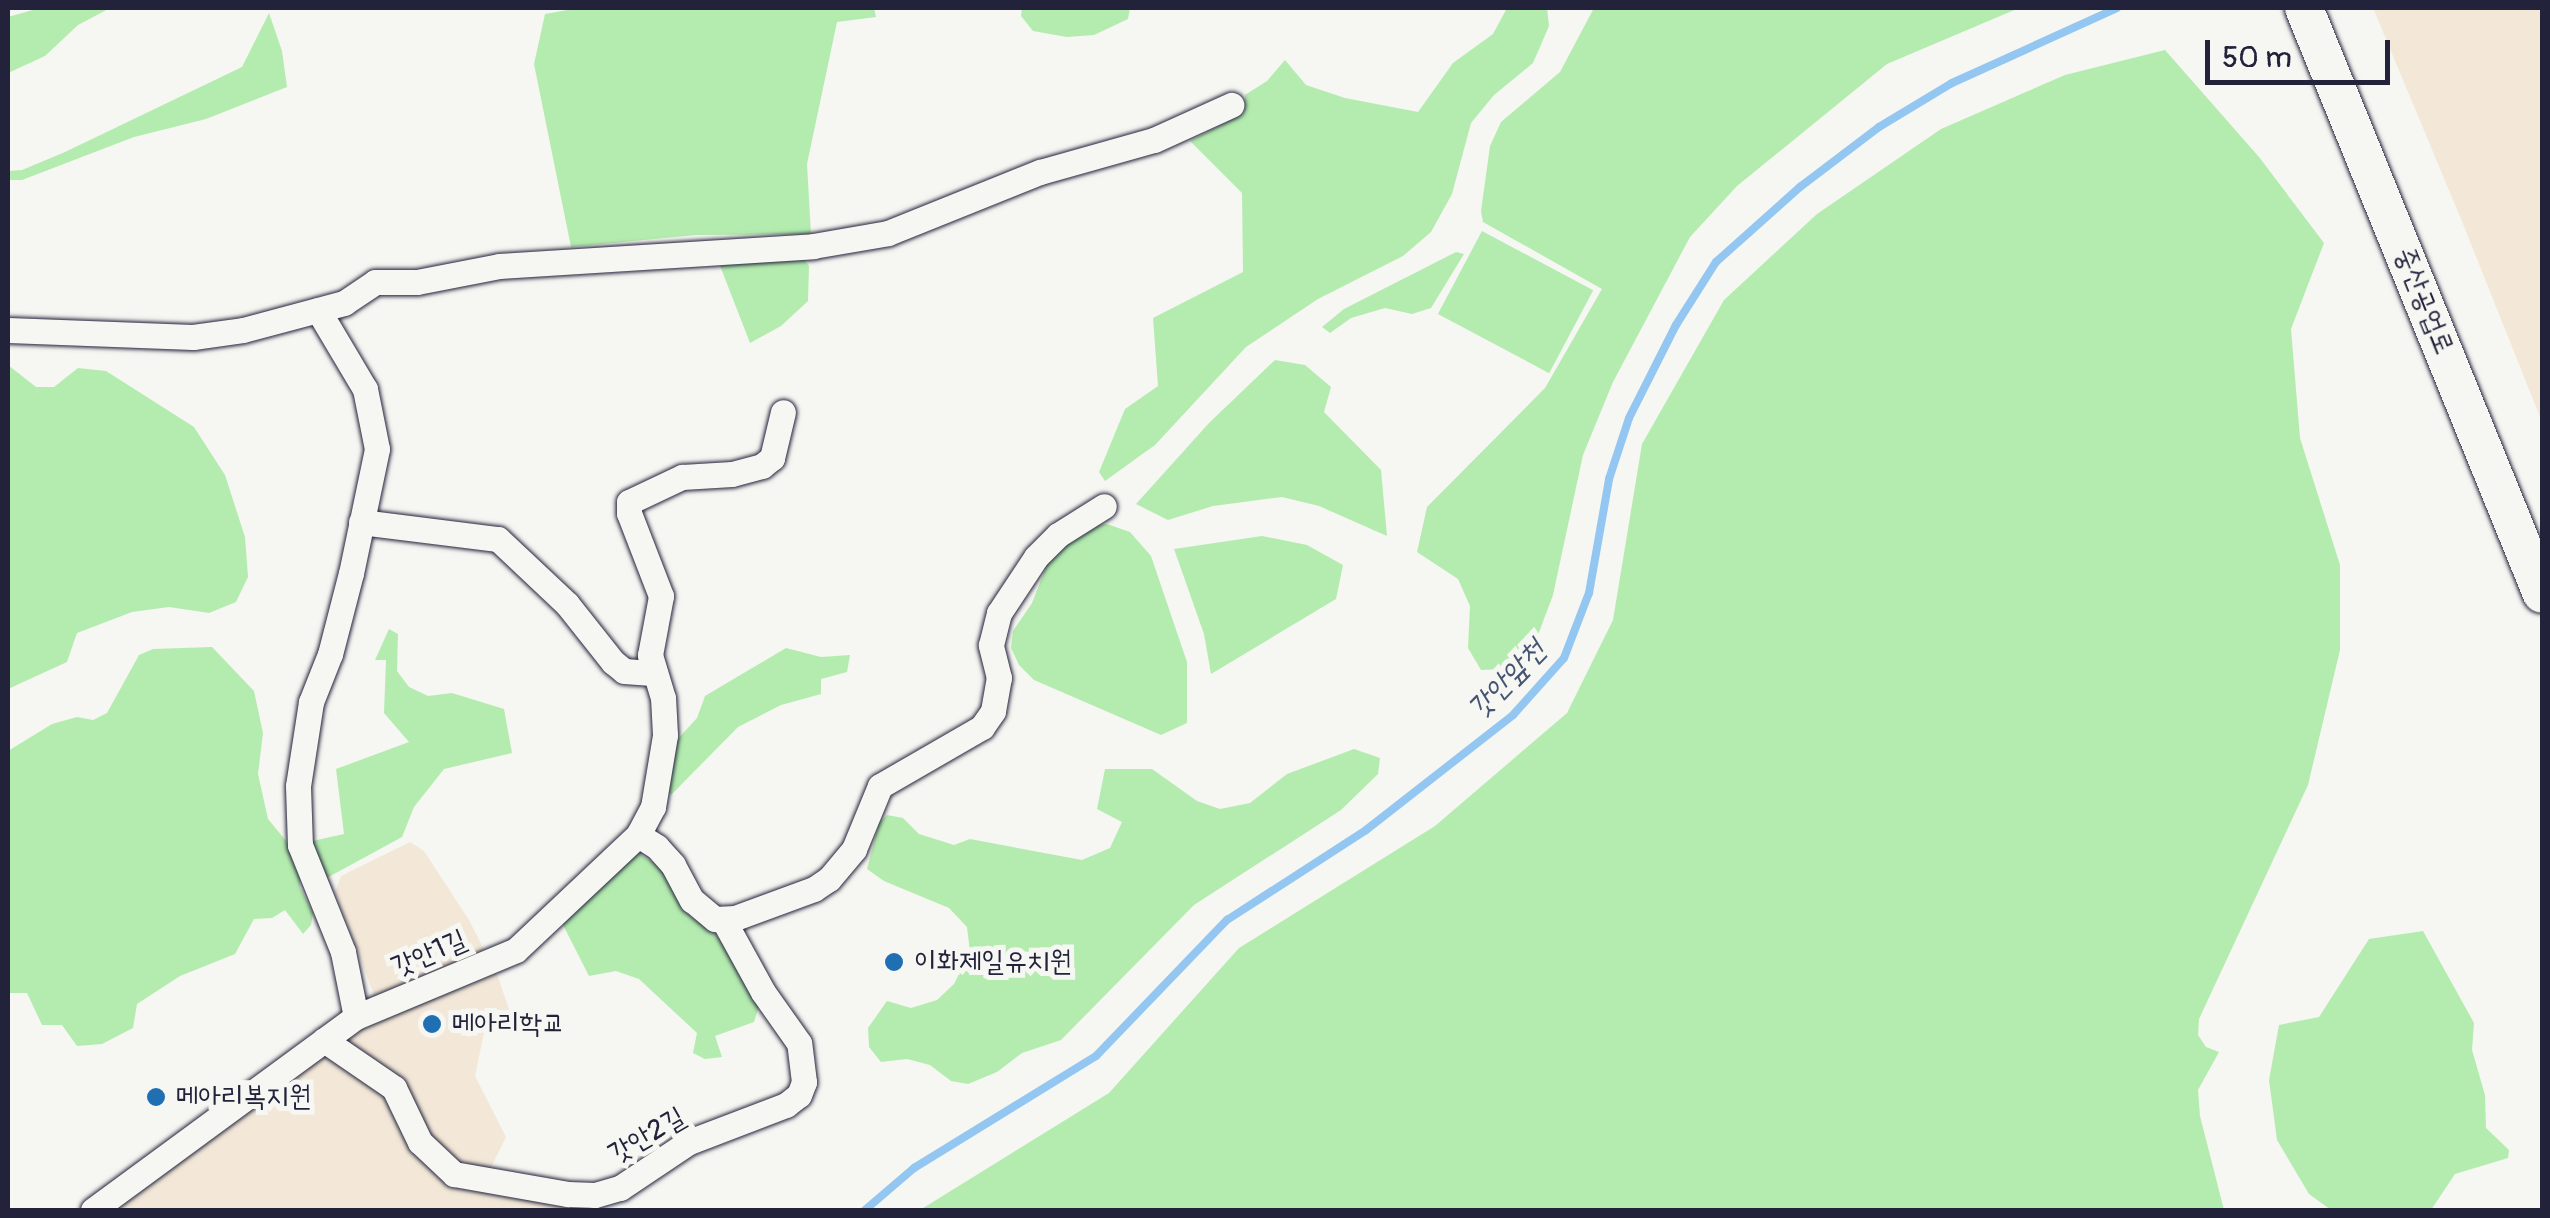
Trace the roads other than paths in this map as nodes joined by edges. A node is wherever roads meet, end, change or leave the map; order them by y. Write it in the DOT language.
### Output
graph roads {
  1 [pos="2304,8"];
  2 [pos="1231,105"];
  3 [pos="318,310"];
  4 [pos="8,330"];
  5 [pos="783,412"];
  6 [pos="1104,506"];
  7 [pos="362,522"];
  8 [pos="2542,594"];
  9 [pos="652,673"];
  10 [pos="638,835"];
  11 [pos="724,921"];
  12 [pos="356,1017"];
  13 [pos="324,1040"];
  14 [pos="93,1210"];
  1 -- 8 [label="street, 중산공업로"];
  2 -- 3 [label="street"];
  3 -- 4 [label="street"];
  3 -- 7 [label="street"];
  5 -- 9 [label="street, 갓안1길"];
  6 -- 11 [label="street"];
  7 -- 9 [label="street"];
  7 -- 12 [label="street"];
  9 -- 10 [label="street, 갓안1길"];
  10 -- 11 [label="street, 갓안2길"];
  10 -- 12 [label="street, 갓안1길"];
  11 -- 13 [label="street, 갓안2길"];
  12 -- 13 [label="street, 갓안1길"];
  13 -- 14 [label="street, 갓안1길"];
}
